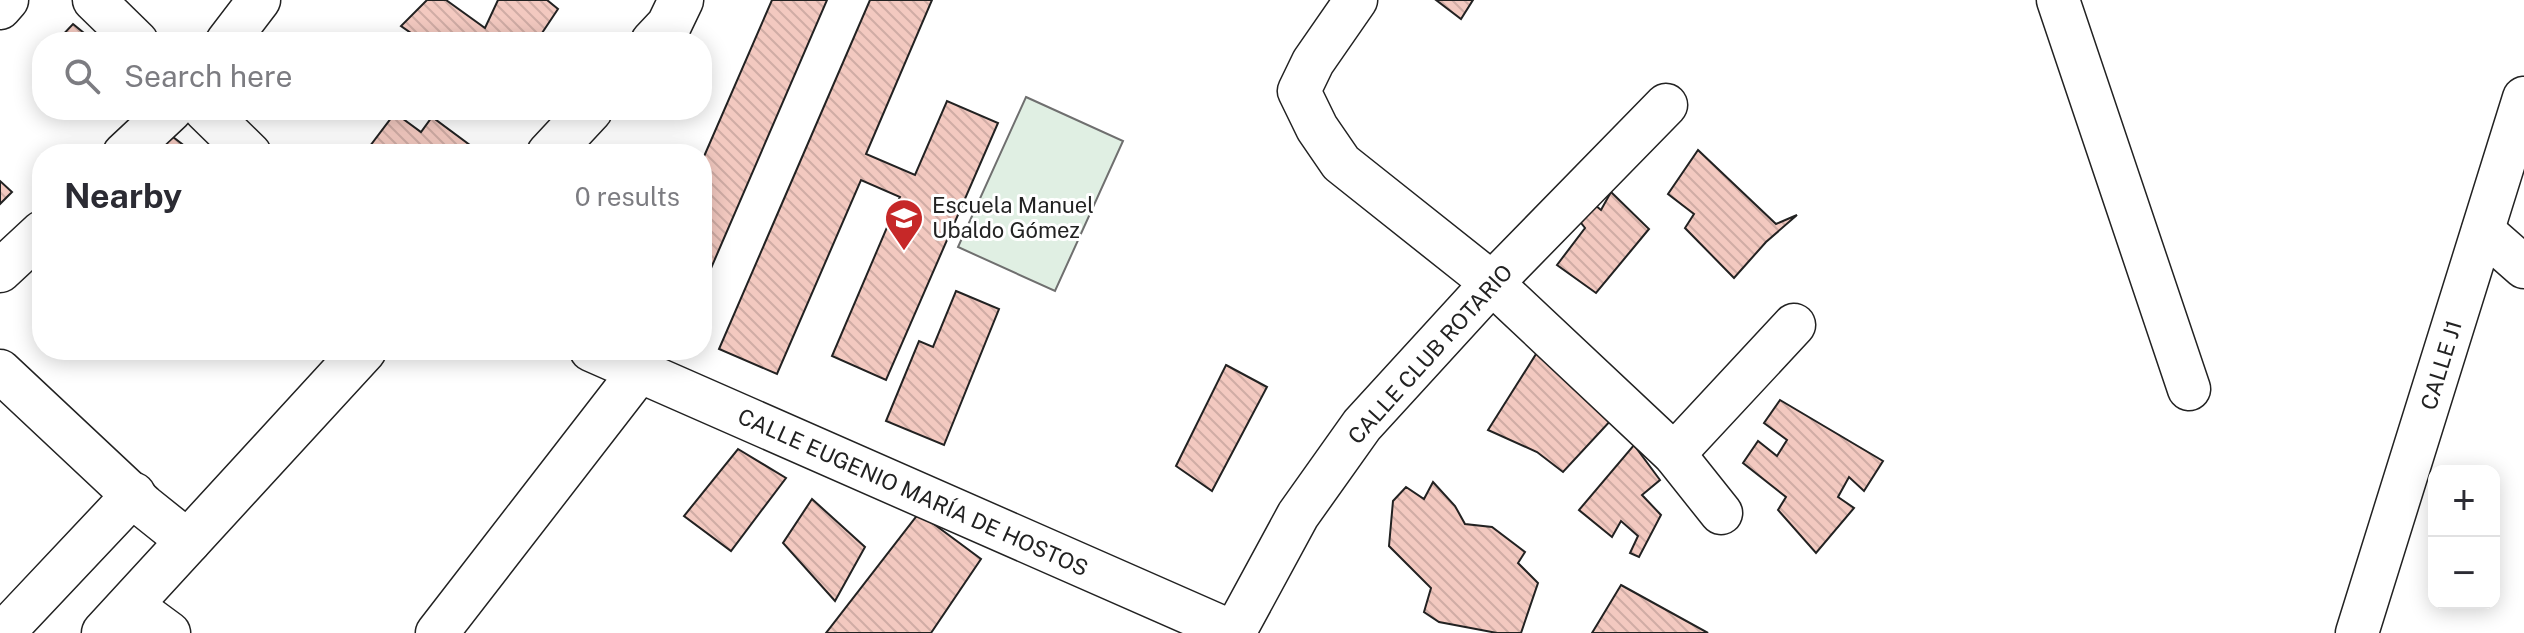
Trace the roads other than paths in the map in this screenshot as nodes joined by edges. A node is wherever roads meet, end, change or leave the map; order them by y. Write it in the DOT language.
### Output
graph roads {
  1 [pos="7,0"];
  2 [pos="94,0"];
  3 [pos="259,0"];
  4 [pos="681,0"];
  5 [pos="1356,0"];
  6 [pos="2058,0"];
  7 [pos="0,8"];
  8 [pos="127,32"];
  9 [pos="235,32"];
  10 [pos="662,32"];
  11 [pos="2524,98"];
  12 [pos="1666,105"];
  13 [pos="160,120"];
  14 [pos="215,120"];
  15 [pos="581,120"];
  16 [pos="135,144"];
  17 [pos="240,144"];
  18 [pos="558,144"];
  19 [pos="2483,231"];
  20 [pos="32,241"];
  21 [pos="2524,267"];
  22 [pos="0,271"];
  23 [pos="1492,283"];
  24 [pos="1794,325"];
  25 [pos="355,360"];
  26 [pos="613,360"];
  27 [pos="0,371"];
  28 [pos="639,372"];
  29 [pos="2189,389"];
  30 [pos="1674,454"];
  31 [pos="134,494"];
  32 [pos="1721,513"];
  33 [pos="189,542"];
  34 [pos="117,619"];
  35 [pos="3,633"];
  36 [pos="169,633"];
  37 [pos="437,633"];
  38 [pos="1235,633"];
  39 [pos="2357,633"];
  1 -- 7 [label="street"];
  2 -- 8 [label="street"];
  3 -- 9 [label="street"];
  4 -- 10 [label="main road"];
  5 -- 23 [label="street"];
  6 -- 29 [label="street"];
  11 -- 19 [label="street, CALLE J1"];
  12 -- 23 [label="street, CALLE CLUB ROTARIO"];
  13 -- 16 [label="street"];
  14 -- 17 [label="street"];
  15 -- 18 [label="main road"];
  19 -- 21 [label="street"];
  19 -- 39 [label="street, CALLE J1"];
  20 -- 22 [label="street"];
  23 -- 30 [label="street"];
  23 -- 38 [label="street, CALLE CLUB ROTARIO"];
  24 -- 30 [label="street"];
  25 -- 33 [label="main road"];
  26 -- 28 [label="street, CALLE EUGENIO MARÍA DE HOSTOS"];
  27 -- 31 [label="street"];
  28 -- 37 [label="street"];
  28 -- 38 [label="street, CALLE EUGENIO MARÍA DE HOSTOS"];
  30 -- 32 [label="street"];
  31 -- 33 [label="street"];
  31 -- 35 [label="street"];
  33 -- 34 [label="main road"];
  34 -- 36 [label="street"];
}
